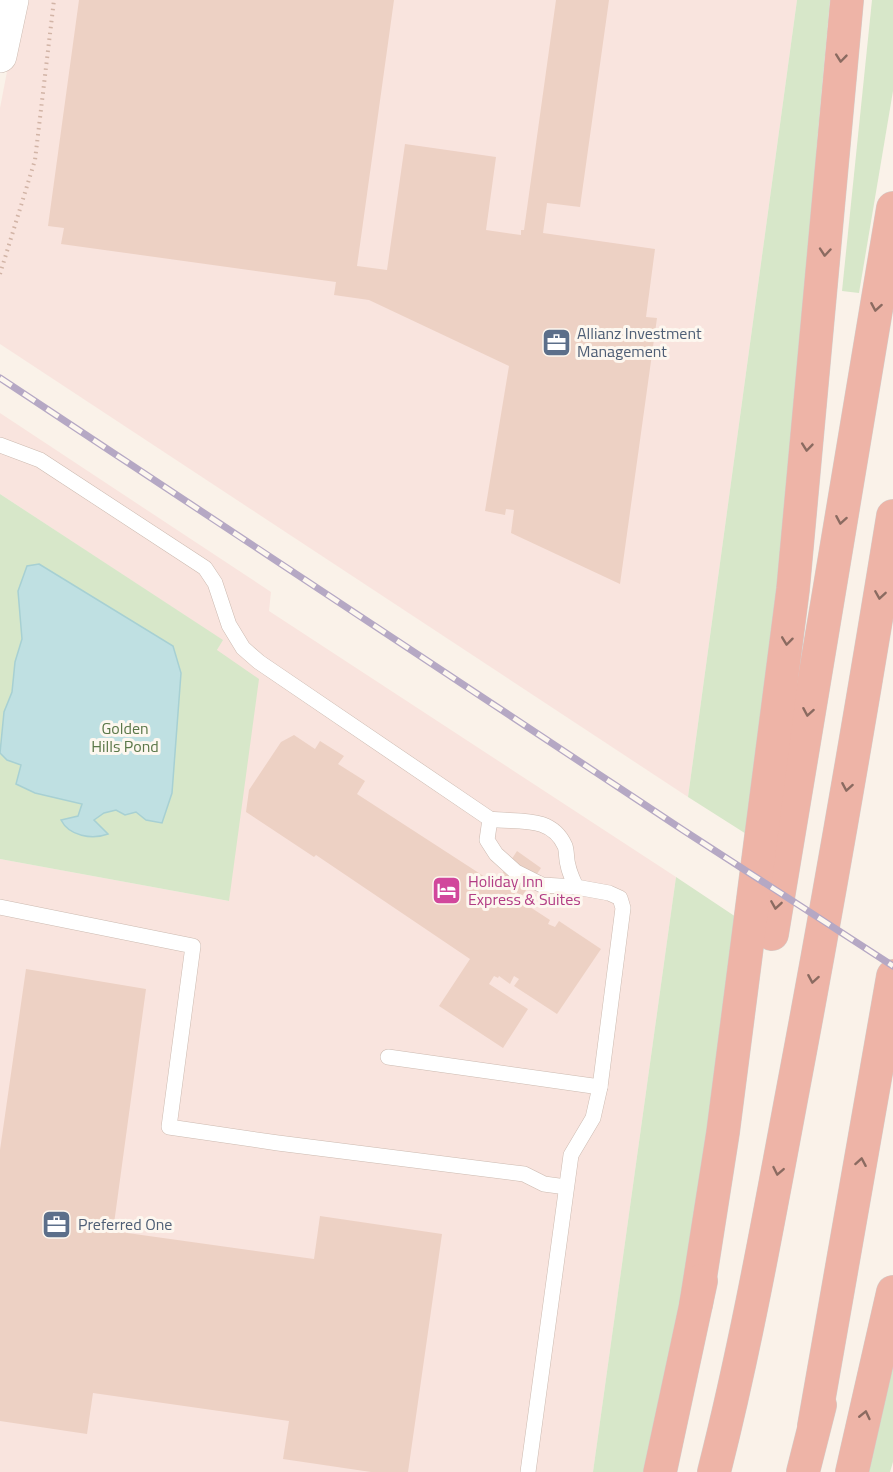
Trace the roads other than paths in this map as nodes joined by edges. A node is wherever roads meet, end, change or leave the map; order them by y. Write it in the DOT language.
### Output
graph roads {
  1 [pos="12,0"];
  2 [pos="847,0"];
  3 [pos="0,56"];
  4 [pos="893,208"];
  5 [pos="0,445"];
  6 [pos="893,516"];
  7 [pos="490,819"];
  8 [pos="576,887"];
  9 [pos="0,908"];
  10 [pos="893,976"];
  11 [pos="387,1057"];
  12 [pos="600,1087"];
  13 [pos="893,1109"];
  14 [pos="566,1187"];
  15 [pos="893,1292"];
  16 [pos="696,1304"];
  17 [pos="814,1426"];
  18 [pos="528,1472"];
  19 [pos="660,1472"];
  20 [pos="714,1472"];
  21 [pos="803,1472"];
  22 [pos="852,1472"];
  1 -- 3 [label="street"];
  2 -- 16 [label="highway, one-way"];
  4 -- 16 [label="highway, one-way"];
  5 -- 7 [label="lane"];
  6 -- 20 [label="highway, one-way"];
  7 -- 8 [label="lane"];
  7 -- 8 [label="lane"];
  8 -- 12 [label="lane"];
  9 -- 14 [label="lane"];
  17 -- 10 [label="highway, one-way"];
  11 -- 12 [label="lane"];
  12 -- 14 [label="lane"];
  13 -- 17 [label="highway"];
  14 -- 18 [label="lane"];
  22 -- 15 [label="highway, one-way"];
  16 -- 19 [label="highway"];
  17 -- 21 [label="highway"];
}
